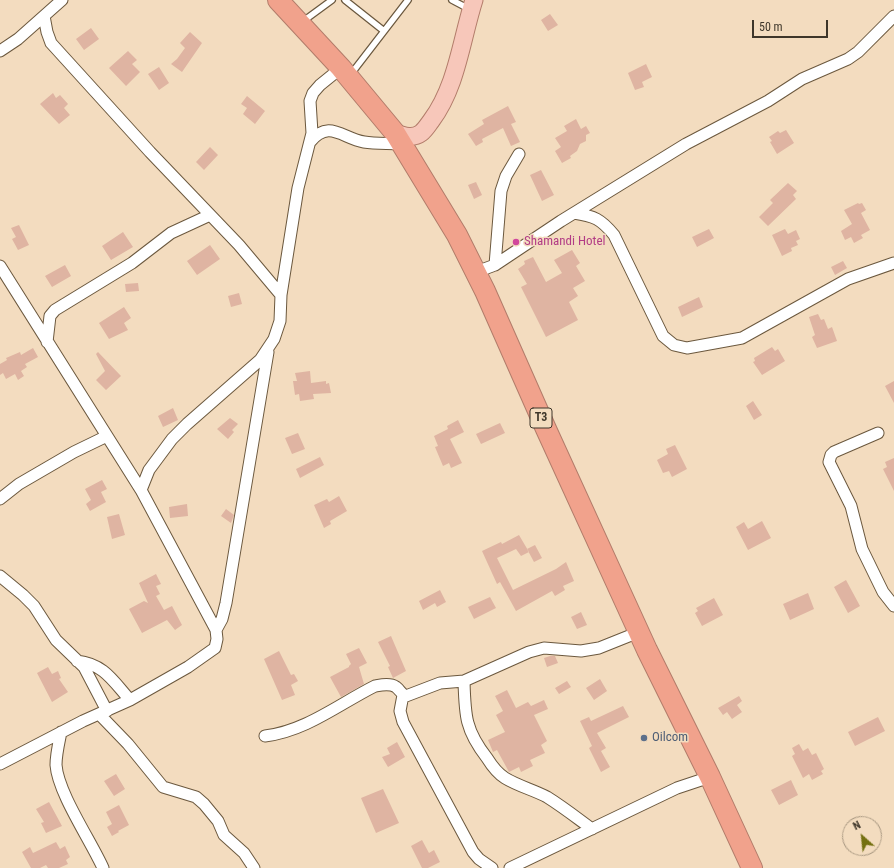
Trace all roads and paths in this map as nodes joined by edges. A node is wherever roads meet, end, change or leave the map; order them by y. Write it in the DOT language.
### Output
graph roads {
  1 [pos="62,0"];
  2 [pos="278,0"];
  3 [pos="332,0"];
  4 [pos="345,0"];
  5 [pos="408,0"];
  6 [pos="452,0"];
  7 [pos="472,5"];
  8 [pos="44,16"];
  9 [pos="894,16"];
  10 [pos="300,24"];
  11 [pos="384,30"];
  12 [pos="0,52"];
  13 [pos="345,72"];
  14 [pos="398,139"];
  15 [pos="310,142"];
  16 [pos="519,154"];
  17 [pos="574,213"];
  18 [pos="210,214"];
  19 [pos="894,263"];
  20 [pos="495,265"];
  21 [pos="0,266"];
  22 [pos="476,272"];
  23 [pos="281,295"];
  24 [pos="47,342"];
  25 [pos="269,349"];
  26 [pos="878,433"];
  27 [pos="107,436"];
  28 [pos="141,490"];
  29 [pos="0,499"];
  30 [pos="0,576"];
  31 [pos="894,606"];
  32 [pos="216,630"];
  33 [pos="639,632"];
  34 [pos="77,661"];
  35 [pos="464,681"];
  36 [pos="403,695"];
  37 [pos="130,700"];
  38 [pos="103,713"];
  39 [pos="62,732"];
  40 [pos="265,736"];
  41 [pos="0,764"];
  42 [pos="710,777"];
  43 [pos="592,829"];
  44 [pos="103,868"];
  45 [pos="254,868"];
  46 [pos="492,868"];
  47 [pos="510,868"];
  48 [pos="752,868"];
  1 -- 8 [label="street"];
  2 -- 10 [label="highway, T3"];
  3 -- 10 [label="lane"];
  4 -- 11 [label="lane"];
  5 -- 11 [label="lane"];
  6 -- 7 [label="lane"];
  7 -- 14 [label="main road"];
  8 -- 12 [label="street"];
  8 -- 18 [label="street"];
  9 -- 17 [label="street"];
  10 -- 13 [label="highway, T3"];
  11 -- 13 [label="lane"];
  13 -- 14 [label="highway, T3"];
  13 -- 15 [label="street"];
  14 -- 15 [label="street"];
  14 -- 22 [label="highway, T3"];
  15 -- 23 [label="street"];
  16 -- 20 [label="street"];
  17 -- 19 [label="street"];
  17 -- 20 [label="street"];
  18 -- 23 [label="street"];
  18 -- 24 [label="street"];
  20 -- 22 [label="street"];
  21 -- 24 [label="street"];
  22 -- 33 [label="highway, T3"];
  23 -- 25 [label="street"];
  24 -- 27 [label="street"];
  25 -- 28 [label="street"];
  25 -- 32 [label="street"];
  26 -- 31 [label="street"];
  27 -- 28 [label="street"];
  27 -- 29 [label="street"];
  28 -- 32 [label="street"];
  30 -- 34 [label="street"];
  32 -- 37 [label="street"];
  33 -- 35 [label="street"];
  33 -- 42 [label="highway, T3"];
  34 -- 37 [label="street"];
  34 -- 38 [label="street"];
  35 -- 36 [label="street"];
  35 -- 43 [label="street"];
  36 -- 40 [label="street"];
  36 -- 46 [label="street"];
  37 -- 38 [label="street"];
  38 -- 39 [label="street"];
  38 -- 45 [label="street"];
  39 -- 41 [label="street"];
  39 -- 44 [label="street"];
  42 -- 43 [label="street"];
  42 -- 48 [label="highway, T3"];
  43 -- 47 [label="street"];
}
